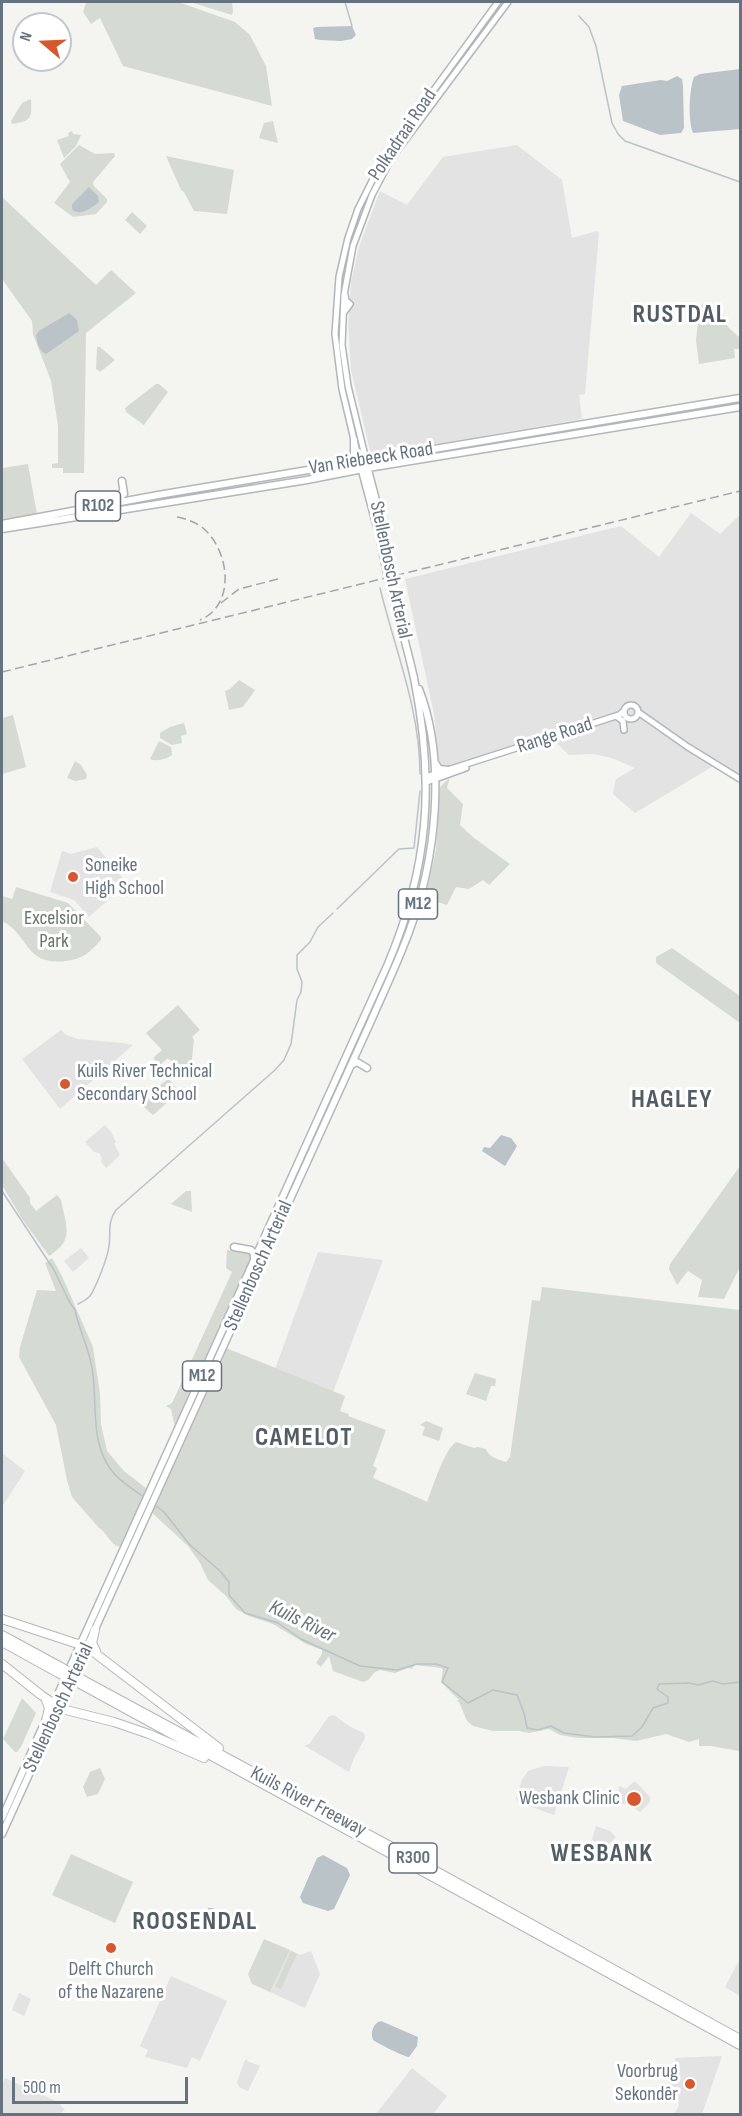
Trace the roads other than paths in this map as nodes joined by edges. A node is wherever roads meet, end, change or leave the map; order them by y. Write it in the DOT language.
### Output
graph roads {
  1 [pos="498,2"];
  2 [pos="508,2"];
  3 [pos="741,398"];
  4 [pos="741,406"];
  5 [pos="354,440"];
  6 [pos="362,461"];
  7 [pos="340,465"];
  8 [pos="365,469"];
  9 [pos="122,481"];
  10 [pos="123,490"];
  11 [pos="130,500"];
  12 [pos="101,506"];
  13 [pos="2,524"];
  14 [pos="2,529"];
  15 [pos="380,533"];
  16 [pos="414,679"];
  17 [pos="621,714"];
  18 [pos="637,715"];
  19 [pos="624,730"];
  20 [pos="433,754"];
  21 [pos="492,757"];
  22 [pos="449,770"];
  23 [pos="434,777"];
  24 [pos="741,779"];
  25 [pos="427,780"];
  26 [pos="351,1065"];
  27 [pos="367,1068"];
  28 [pos="234,1247"];
  29 [pos="254,1261"];
  30 [pos="153,1493"];
  31 [pos="146,1508"];
  32 [pos="2,1619"];
  33 [pos="95,1630"];
  34 [pos="2,1635"];
  35 [pos="2,1641"];
  36 [pos="84,1645"];
  37 [pos="98,1655"];
  38 [pos="2,1664"];
  39 [pos="59,1670"];
  40 [pos="82,1683"];
  41 [pos="41,1695"];
  42 [pos="56,1705"];
  43 [pos="46,1721"];
  44 [pos="284,1788"];
  45 [pos="286,1797"];
  46 [pos="2,1818"];
  47 [pos="2,1834"];
  48 [pos="730,2036"];
  49 [pos="741,2037"];
  50 [pos="741,2046"];
  1 -- 5 [label="main road, Polkadraai Road / M12"];
  2 -- 6 [label="main road, Polkadraai Road / M12"];
  3 -- 6 [label="main road, Van Riebeeck Road / R102"];
  4 -- 8 [label="main road, Van Riebeeck Road / R102"];
  5 -- 6 [label="main road, Polkadraai Road / M12"];
  5 -- 7 [label="main road"];
  6 -- 7 [label="main road, Van Riebeeck Road / R102"];
  6 -- 8 [label="main road, Stellenbosch Arterial / M12"];
  7 -- 11 [label="main road, Van Riebeeck Road / R102"];
  8 -- 14 [label="main road, Van Riebeeck Road / R102"];
  8 -- 15 [label="main road, Stellenbosch Arterial / M12"];
  8 -- 15 [label="main road, Stellenbosch Arterial / M12"];
  9 -- 10 [label="main road"];
  10 -- 11 [label="main road"];
  10 -- 12 [label="main road"];
  11 -- 12 [label="main road, Van Riebeeck Road / R102"];
  12 -- 13 [label="main road, Van Riebeeck Road / R102"];
  15 -- 16 [label="main road, Stellenbosch Arterial / M12, bridge"];
  16 -- 20 [label="main road, Stellenbosch Arterial / M12"];
  16 -- 25 [label="main road, Stellenbosch Arterial / M12"];
  17 -- 18 [label="main road"];
  17 -- 18 [label="main road"];
  17 -- 19 [label="main road"];
  17 -- 21 [label="main road, Range Road"];
  18 -- 24 [label="main road"];
  20 -- 22 [label="main road"];
  20 -- 23 [label="main road, Stellenbosch Arterial / M12"];
  21 -- 22 [label="main road, Range Road"];
  21 -- 23 [label="main road, Range Road"];
  22 -- 23 [label="main road, Range Road"];
  23 -- 25 [label="main road, Range Road"];
  23 -- 26 [label="main road, Stellenbosch Arterial / M12"];
  25 -- 29 [label="main road, Stellenbosch Arterial / M12"];
  26 -- 27 [label="main road"];
  26 -- 30 [label="main road, Stellenbosch Arterial / M12"];
  28 -- 29 [label="main road"];
  29 -- 30 [label="main road, Stellenbosch Arterial / M12"];
  30 -- 31 [label="main road, Stellenbosch Arterial / M12"];
  31 -- 33 [label="main road, Stellenbosch Arterial / M12"];
  31 -- 36 [label="main road, Stellenbosch Arterial / M12"];
  32 -- 36 [label="highway"];
  33 -- 36 [label="main road, Stellenbosch Arterial / M12"];
  33 -- 37 [label="highway"];
  34 -- 39 [label="highway, Kuils River Freeway / R300"];
  35 -- 39 [label="highway, Kuils River Freeway / R300"];
  36 -- 37 [label="highway"];
  36 -- 42 [label="main road, Stellenbosch Arterial / M12"];
  37 -- 44 [label="highway"];
  38 -- 41 [label="highway"];
  39 -- 40 [label="highway, Kuils River Freeway / R300, bridge"];
  40 -- 44 [label="highway, Kuils River Freeway / R300"];
  40 -- 45 [label="highway, Kuils River Freeway / R300"];
  41 -- 42 [label="highway"];
  41 -- 43 [label="highway"];
  42 -- 43 [label="main road, Stellenbosch Arterial / M12"];
  42 -- 45 [label="highway"];
  42 -- 47 [label="main road, Stellenbosch Arterial / M12"];
  43 -- 46 [label="main road, Stellenbosch Arterial / M12"];
  44 -- 48 [label="highway, Kuils River Freeway / R300"];
  45 -- 48 [label="highway, Kuils River Freeway / R300"];
  48 -- 49 [label="highway, Kuils River Freeway / R300"];
  48 -- 50 [label="highway, Kuils River Freeway / R300"];
}
